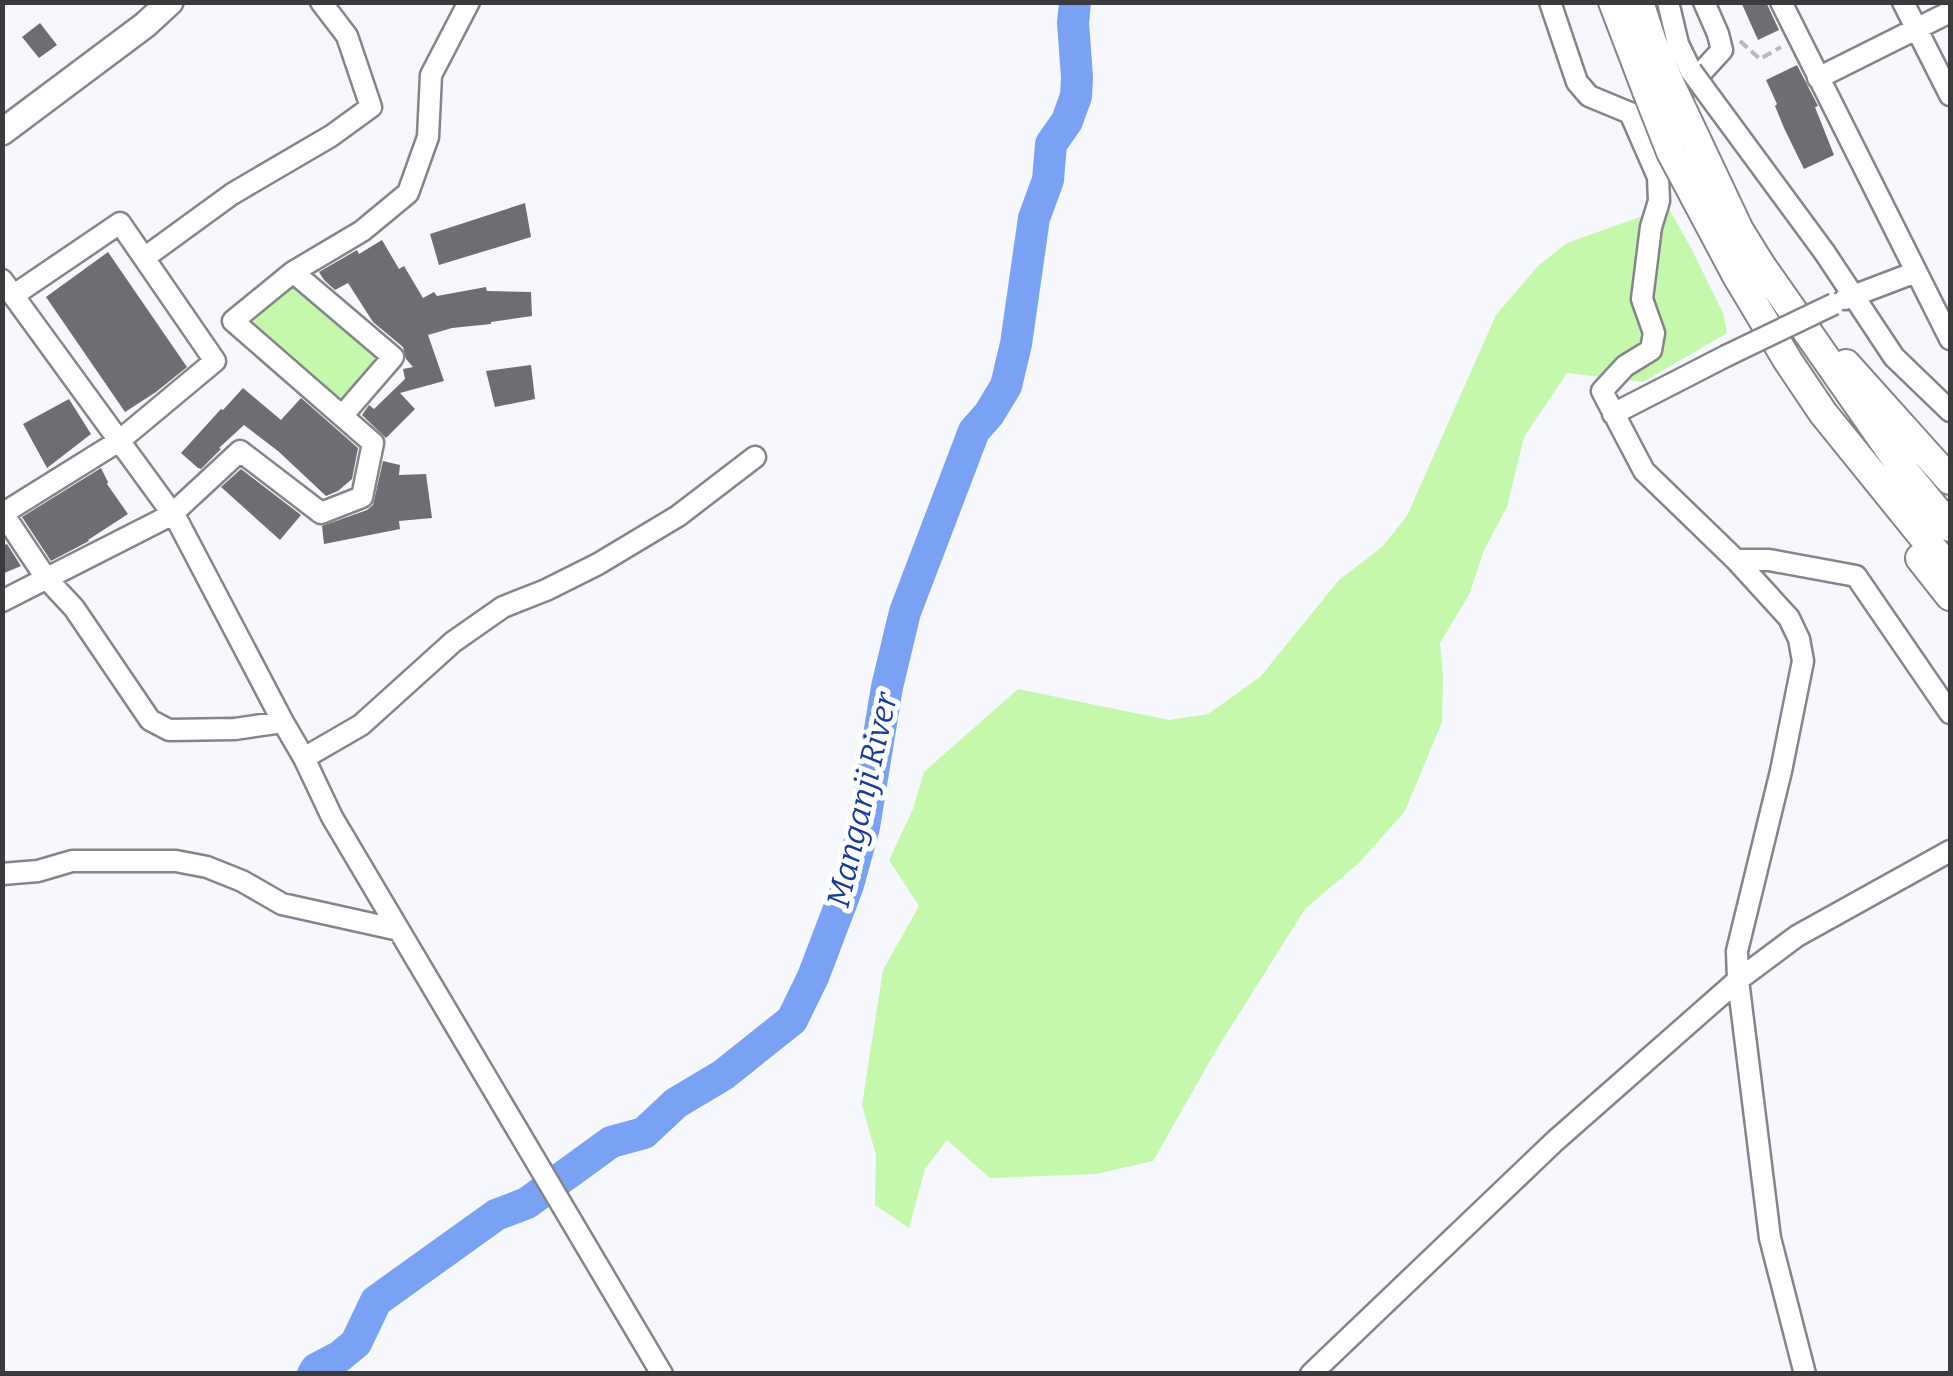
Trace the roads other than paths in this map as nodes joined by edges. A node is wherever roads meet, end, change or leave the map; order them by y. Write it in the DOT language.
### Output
graph roads {
  1 [pos="170,2"];
  2 [pos="321,2"];
  3 [pos="469,2"];
  4 [pos="1550,2"];
  5 [pos="1613,2"];
  6 [pos="1639,2"];
  7 [pos="1668,2"];
  8 [pos="1704,2"];
  9 [pos="1781,2"];
  10 [pos="1904,2"];
  11 [pos="1950,12"];
  12 [pos="1917,29"];
  13 [pos="1818,78"];
  14 [pos="1660,90"];
  15 [pos="1950,95"];
  16 [pos="2,132"];
  17 [pos="144,258"];
  18 [pos="1749,270"];
  19 [pos="293,272"];
  20 [pos="1916,272"];
  21 [pos="8,287"];
  22 [pos="1854,295"];
  23 [pos="1782,298"];
  24 [pos="233,322"];
  25 [pos="1950,339"];
  26 [pos="1788,360"];
  27 [pos="215,361"];
  28 [pos="1950,411"];
  29 [pos="1613,414"];
  30 [pos="342,416"];
  31 [pos="118,440"];
  32 [pos="755,457"];
  33 [pos="1950,480"];
  34 [pos="3,513"];
  35 [pos="172,515"];
  36 [pos="1950,527"];
  37 [pos="1736,560"];
  38 [pos="1950,570"];
  39 [pos="46,578"];
  40 [pos="1950,596"];
  41 [pos="2,601"];
  42 [pos="1950,713"];
  43 [pos="282,722"];
  44 [pos="304,758"];
  45 [pos="1950,850"];
  46 [pos="2,874"];
  47 [pos="399,930"];
  48 [pos="1738,980"];
  49 [pos="662,1374"];
  50 [pos="1311,1374"];
  51 [pos="1805,1374"];
  1 -- 16 [label="main road"];
  2 -- 17 [label="street"];
  3 -- 19 [label="street"];
  4 -- 14 [label="street"];
  5 -- 14 [label="highway"];
  6 -- 14 [label="highway"];
  7 -- 14 [label="street"];
  8 -- 14 [label="street"];
  9 -- 13 [label="street"];
  10 -- 12 [label="street"];
  11 -- 12 [label="street"];
  12 -- 13 [label="street"];
  12 -- 15 [label="street"];
  13 -- 20 [label="street"];
  14 -- 18 [label="highway, bridge"];
  14 -- 22 [label="street, bridge"];
  14 -- 29 [label="street"];
  17 -- 21 [label="street"];
  17 -- 27 [label="street"];
  18 -- 23 [label="highway"];
  18 -- 26 [label="highway"];
  19 -- 24 [label="street"];
  19 -- 30 [label="street"];
  20 -- 22 [label="street"];
  20 -- 25 [label="street"];
  21 -- 31 [label="street"];
  22 -- 28 [label="street"];
  22 -- 29 [label="street, bridge"];
  23 -- 33 [label="highway"];
  23 -- 36 [label="highway"];
  24 -- 27 [label="street"];
  24 -- 30 [label="street"];
  26 -- 38 [label="highway"];
  26 -- 40 [label="highway"];
  27 -- 31 [label="street"];
  29 -- 37 [label="street"];
  30 -- 35 [label="street"];
  31 -- 34 [label="street"];
  31 -- 35 [label="street"];
  32 -- 44 [label="street"];
  34 -- 39 [label="street"];
  35 -- 39 [label="street"];
  35 -- 43 [label="street"];
  37 -- 42 [label="street"];
  37 -- 48 [label="street"];
  39 -- 41 [label="street"];
  39 -- 43 [label="street"];
  43 -- 44 [label="street"];
  44 -- 47 [label="street"];
  45 -- 48 [label="street"];
  46 -- 47 [label="street"];
  47 -- 49 [label="street"];
  48 -- 50 [label="street"];
  48 -- 51 [label="street"];
}
